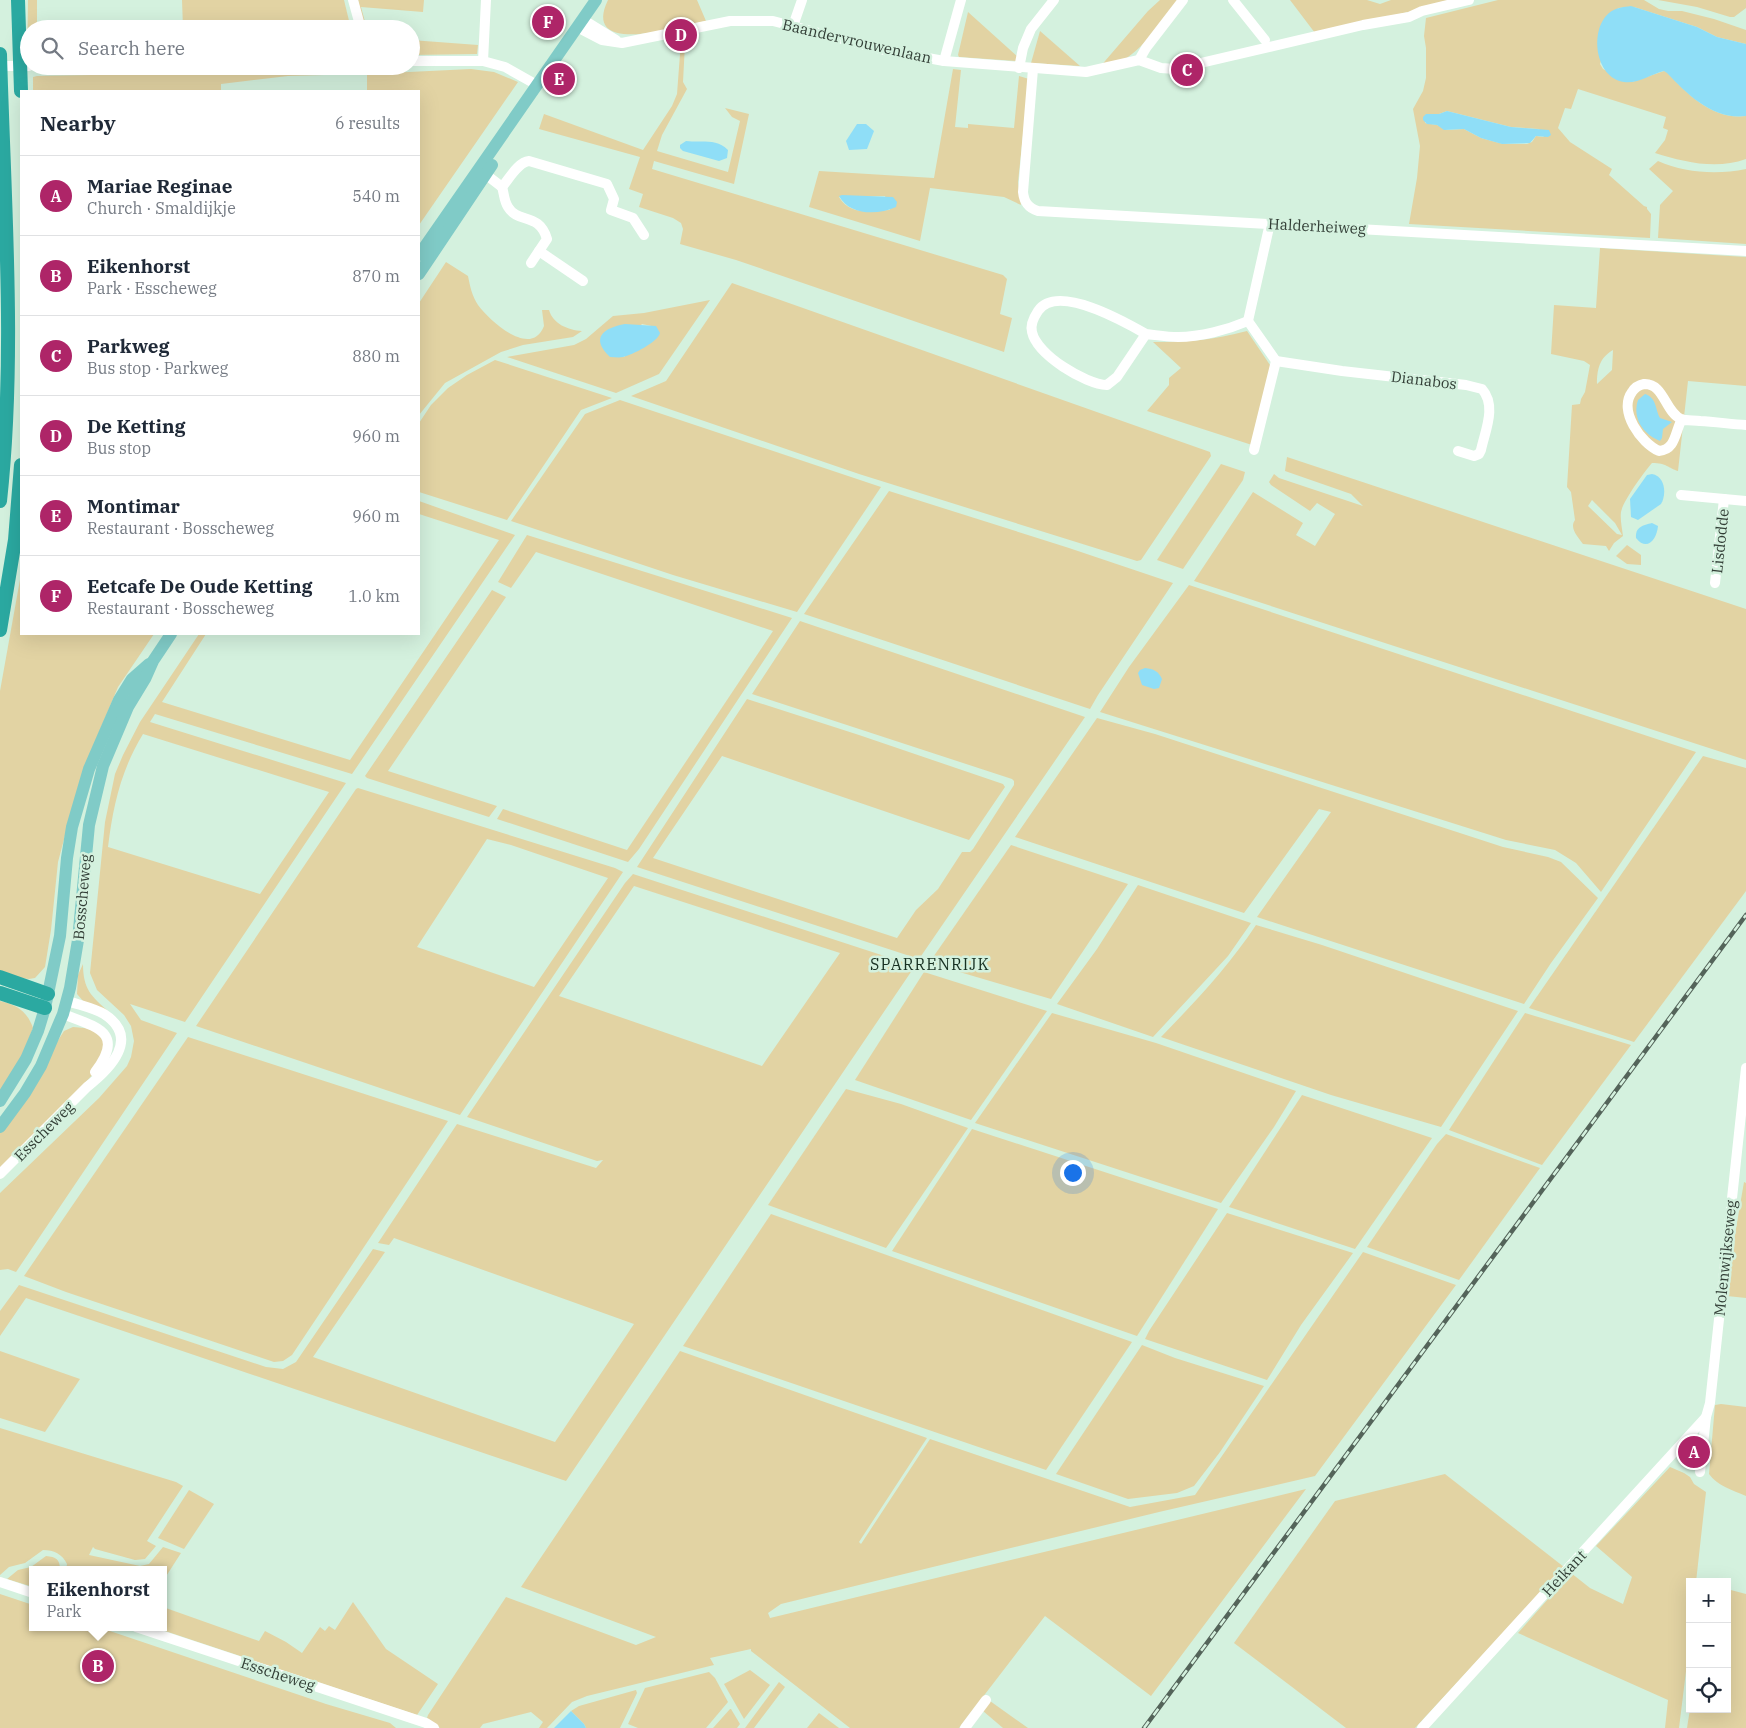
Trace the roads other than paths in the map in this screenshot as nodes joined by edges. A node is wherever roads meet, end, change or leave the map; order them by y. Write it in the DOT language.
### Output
graph roads {
  1 [pos="18,0"];
  2 [pos="352,0"];
  3 [pos="486,0"];
  4 [pos="596,0"];
  5 [pos="802,0"];
  6 [pos="961,0"];
  7 [pos="1054,0"];
  8 [pos="1184,0"];
  9 [pos="1233,0"];
  10 [pos="1469,0"];
  11 [pos="358,20"];
  12 [pos="580,23"];
  13 [pos="793,26"];
  14 [pos="1265,40"];
  15 [pos="20,46"];
  16 [pos="0,54"];
  17 [pos="1139,60"];
  18 [pos="420,61"];
  19 [pos="483,61"];
  20 [pos="944,61"];
  21 [pos="0,66"];
  22 [pos="20,66"];
  23 [pos="1019,68"];
  24 [pos="1033,69"];
  25 [pos="21,75"];
  26 [pos="537,86"];
  27 [pos="22,90"];
  28 [pos="482,172"];
  29 [pos="502,187"];
  30 [pos="1270,223"];
  31 [pos="644,235"];
  32 [pos="539,251"];
  33 [pos="1746,251"];
  34 [pos="420,254"];
  35 [pos="531,263"];
  36 [pos="420,272"];
  37 [pos="583,281"];
  38 [pos="1248,321"];
  39 [pos="1146,334"];
  40 [pos="1276,361"];
  41 [pos="1682,419"];
  42 [pos="1746,425"];
  43 [pos="1254,450"];
  44 [pos="1458,451"];
  45 [pos="20,478"];
  46 [pos="1681,495"];
  47 [pos="1724,499"];
  48 [pos="0,501"];
  49 [pos="1746,501"];
  50 [pos="1715,583"];
  51 [pos="0,630"];
  52 [pos="170,635"];
  53 [pos="153,661"];
  54 [pos="0,977"];
  55 [pos="0,993"];
  56 [pos="48,994"];
  57 [pos="68,1001"];
  58 [pos="45,1008"];
  59 [pos="63,1014"];
  60 [pos="1746,1068"];
  61 [pos="87,1087"];
  62 [pos="0,1102"];
  63 [pos="0,1127"];
  64 [pos="0,1174"];
  65 [pos="1706,1417"];
  66 [pos="1700,1472"];
  67 [pos="0,1582"];
  68 [pos="29,1592"];
  69 [pos="148,1631"];
  70 [pos="986,1700"];
  71 [pos="434,1728"];
  72 [pos="965,1728"];
  73 [pos="1422,1728"];
  1 -- 15 [label="highway"];
  2 -- 11 [label="street"];
  3 -- 19 [label="street"];
  4 -- 12 [label="main road"];
  5 -- 13 [label="street"];
  6 -- 20 [label="street"];
  7 -- 23 [label="street"];
  8 -- 17 [label="street"];
  9 -- 14 [label="street"];
  10 -- 17 [label="street"];
  12 -- 13 [label="street, Baandervrouwenlaan"];
  12 -- 26 [label="main road"];
  13 -- 20 [label="street, Baandervrouwenlaan"];
  16 -- 48 [label="highway"];
  17 -- 24 [label="street, Baandervrouwenlaan"];
  18 -- 19 [label="street"];
  19 -- 26 [label="street"];
  20 -- 23 [label="street, Baandervrouwenlaan"];
  21 -- 22 [label="street"];
  23 -- 24 [label="street, Baandervrouwenlaan"];
  24 -- 30 [label="street, Halderheiweg"];
  25 -- 27 [label="highway"];
  26 -- 28 [label="main road"];
  28 -- 29 [label="street"];
  28 -- 34 [label="main road"];
  28 -- 36 [label="main road"];
  29 -- 31 [label="street"];
  29 -- 32 [label="street"];
  30 -- 33 [label="street, Halderheiweg"];
  30 -- 38 [label="street"];
  32 -- 35 [label="street"];
  32 -- 37 [label="street"];
  38 -- 39 [label="street"];
  38 -- 40 [label="street"];
  39 -- 39 [label="street"];
  40 -- 43 [label="street"];
  40 -- 44 [label="street, Dianabos"];
  41 -- 41 [label="street"];
  41 -- 42 [label="street"];
  45 -- 51 [label="highway"];
  46 -- 47 [label="street, Lisdodde"];
  47 -- 49 [label="street, Lisdodde"];
  47 -- 50 [label="street, Lisdodde"];
  52 -- 53 [label="main road, Bosscheweg"];
  53 -- 56 [label="main road, Bosscheweg"];
  53 -- 57 [label="main road, Bosscheweg"];
  54 -- 56 [label="highway"];
  55 -- 58 [label="highway"];
  56 -- 57 [label="main road"];
  56 -- 58 [label="main road, Bosscheweg"];
  57 -- 59 [label="main road, Bosscheweg"];
  57 -- 61 [label="street, Esscheweg"];
  58 -- 59 [label="main road"];
  58 -- 62 [label="main road, Bosscheweg"];
  59 -- 61 [label="street, Esscheweg"];
  59 -- 63 [label="main road, Bosscheweg"];
  60 -- 65 [label="street, Molenwijkseweg"];
  61 -- 64 [label="street, Esscheweg"];
  65 -- 66 [label="street, Molenwijkseweg"];
  65 -- 73 [label="street, Heikant"];
  67 -- 68 [label="street"];
  69 -- 71 [label="street, Esscheweg"];
  70 -- 72 [label="street"];
}
